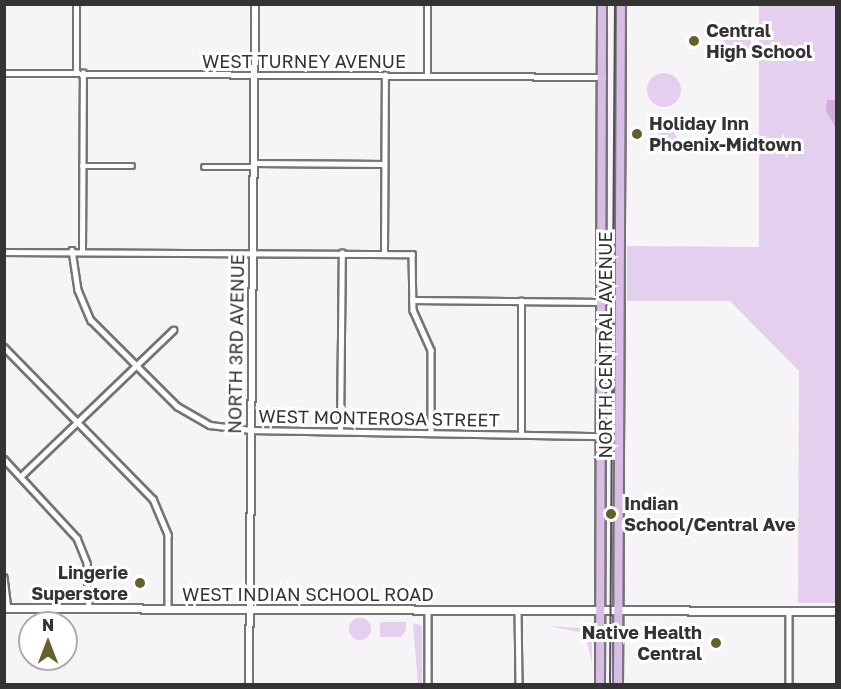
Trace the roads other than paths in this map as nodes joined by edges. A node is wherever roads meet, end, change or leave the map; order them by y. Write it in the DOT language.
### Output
graph roads {
  1 [pos="76,4"];
  2 [pos="255,4"];
  3 [pos="428,4"];
  4 [pos="602,4"];
  5 [pos="621,4"];
  6 [pos="4,73"];
  7 [pos="76,73"];
  8 [pos="83,73"];
  9 [pos="254,74"];
  10 [pos="385,75"];
  11 [pos="427,75"];
  12 [pos="603,77"];
  13 [pos="384,164"];
  14 [pos="254,165"];
  15 [pos="82,166"];
  16 [pos="132,166"];
  17 [pos="204,167"];
  18 [pos="72,250"];
  19 [pos="82,251"];
  20 [pos="4,252"];
  21 [pos="252,253"];
  22 [pos="342,253"];
  23 [pos="384,253"];
  24 [pos="619,296"];
  25 [pos="412,300"];
  26 [pos="521,301"];
  27 [pos="603,302"];
  28 [pos="173,330"];
  29 [pos="4,348"];
  30 [pos="136,364"];
  31 [pos="78,421"];
  32 [pos="250,430"];
  33 [pos="340,431"];
  34 [pos="431,432"];
  35 [pos="520,433"];
  36 [pos="602,435"];
  37 [pos="4,459"];
  38 [pos="21,476"];
  39 [pos="4,577"];
  40 [pos="6,608"];
  41 [pos="89,608"];
  42 [pos="168,608"];
  43 [pos="249,608"];
  44 [pos="428,609"];
  45 [pos="518,610"];
  46 [pos="601,611"];
  47 [pos="789,611"];
  48 [pos="837,611"];
  49 [pos="621,612"];
  50 [pos="249,684"];
  51 [pos="428,684"];
  52 [pos="519,684"];
  53 [pos="600,684"];
  54 [pos="618,684"];
  55 [pos="789,684"];
  1 -- 7 [label="street"];
  2 -- 9 [label="street, NORTH 3RD AVENUE"];
  3 -- 11 [label="street"];
  4 -- 12 [label="main road, NORTH CENTRAL AVENUE"];
  5 -- 24 [label="main road, NORTH CENTRAL AVENUE"];
  6 -- 7 [label="street, WEST TURNEY AVENUE"];
  7 -- 8 [label="street, WEST TURNEY AVENUE"];
  8 -- 9 [label="street, WEST TURNEY AVENUE"];
  8 -- 15 [label="street"];
  9 -- 10 [label="street, WEST TURNEY AVENUE"];
  9 -- 14 [label="street, NORTH 3RD AVENUE"];
  10 -- 11 [label="street, WEST TURNEY AVENUE"];
  10 -- 13 [label="street"];
  11 -- 12 [label="street, WEST TURNEY AVENUE"];
  12 -- 27 [label="main road, NORTH CENTRAL AVENUE"];
  13 -- 14 [label="street"];
  13 -- 23 [label="street"];
  14 -- 17 [label="street"];
  14 -- 21 [label="street, NORTH 3RD AVENUE"];
  15 -- 16 [label="street"];
  15 -- 19 [label="street"];
  18 -- 19 [label="street"];
  18 -- 20 [label="street"];
  18 -- 30 [label="street, WEST MONTEROSA STREET"];
  19 -- 21 [label="street"];
  21 -- 22 [label="street"];
  21 -- 32 [label="street, NORTH 3RD AVENUE"];
  22 -- 23 [label="street"];
  22 -- 33 [label="street"];
  23 -- 25 [label="street"];
  24 -- 27 [label="street"];
  24 -- 49 [label="main road, NORTH CENTRAL AVENUE"];
  25 -- 26 [label="street"];
  25 -- 34 [label="street"];
  26 -- 27 [label="street"];
  26 -- 35 [label="street"];
  27 -- 36 [label="main road, NORTH CENTRAL AVENUE"];
  28 -- 30 [label="street"];
  29 -- 31 [label="street"];
  30 -- 31 [label="street"];
  30 -- 32 [label="street, WEST MONTEROSA STREET"];
  31 -- 38 [label="street"];
  31 -- 42 [label="street"];
  32 -- 33 [label="street, WEST MONTEROSA STREET"];
  32 -- 43 [label="street, NORTH 3RD AVENUE"];
  33 -- 34 [label="street, WEST MONTEROSA STREET"];
  34 -- 35 [label="street, WEST MONTEROSA STREET"];
  35 -- 36 [label="street, WEST MONTEROSA STREET"];
  36 -- 46 [label="main road, NORTH CENTRAL AVENUE"];
  37 -- 38 [label="street"];
  38 -- 41 [label="street"];
  39 -- 40 [label="street"];
  40 -- 41 [label="main road, WEST INDIAN SCHOOL ROAD"];
  41 -- 42 [label="main road, WEST INDIAN SCHOOL ROAD"];
  42 -- 43 [label="main road, WEST INDIAN SCHOOL ROAD"];
  43 -- 44 [label="main road, WEST INDIAN SCHOOL ROAD"];
  43 -- 50 [label="street, NORTH 3RD AVENUE"];
  44 -- 45 [label="main road, WEST INDIAN SCHOOL ROAD"];
  44 -- 51 [label="street"];
  45 -- 46 [label="main road, WEST INDIAN SCHOOL ROAD"];
  45 -- 52 [label="street"];
  46 -- 49 [label="main road, WEST INDIAN SCHOOL ROAD"];
  46 -- 53 [label="main road, NORTH CENTRAL AVENUE"];
  47 -- 48 [label="main road, WEST INDIAN SCHOOL ROAD"];
  47 -- 49 [label="main road, WEST INDIAN SCHOOL ROAD"];
  47 -- 55 [label="street"];
  49 -- 54 [label="main road, NORTH CENTRAL AVENUE"];
}
